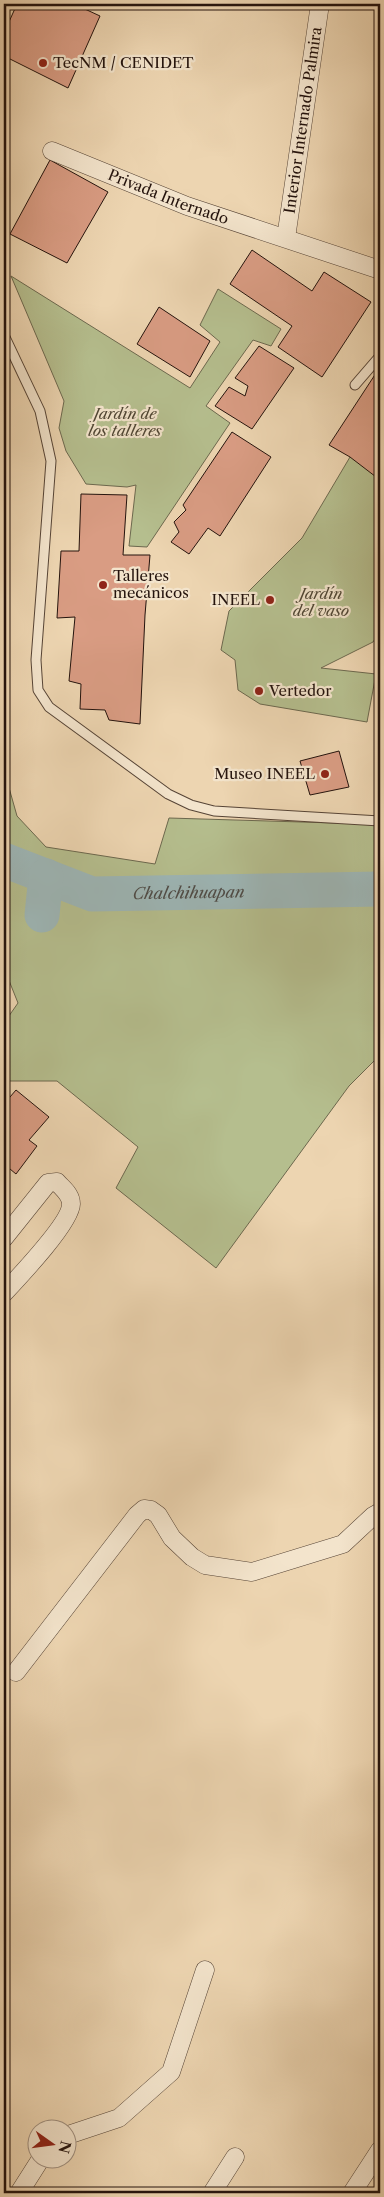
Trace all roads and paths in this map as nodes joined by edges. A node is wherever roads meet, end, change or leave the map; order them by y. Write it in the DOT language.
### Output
graph roads {
  1 [pos="320,4"];
  2 [pos="52,150"];
  3 [pos="286,238"];
  4 [pos="380,270"];
  5 [pos="4,335"];
  6 [pos="380,356"];
  7 [pos="355,385"];
  8 [pos="380,821"];
  9 [pos="4,1238"];
  10 [pos="4,1293"];
  11 [pos="380,1512"];
  12 [pos="16,1672"];
  13 [pos="205,1970"];
  14 [pos="78,2132"];
  15 [pos="380,2150"];
  16 [pos="235,2157"];
  17 [pos="34,2170"];
  18 [pos="19,2193"];
  19 [pos="212,2193"];
  20 [pos="352,2193"];
  1 -- 3 [label="street, Interior Internado Palmira"];
  2 -- 3 [label="street, Privada Internado"];
  3 -- 4 [label="street, Privada Internado"];
  5 -- 8 [label="lane"];
  6 -- 7 [label="lane"];
  9 -- 10 [label="street"];
  11 -- 12 [label="street"];
  13 -- 14 [label="street"];
  15 -- 20 [label="street"];
  16 -- 19 [label="street"];
  17 -- 18 [label="street"];
}
